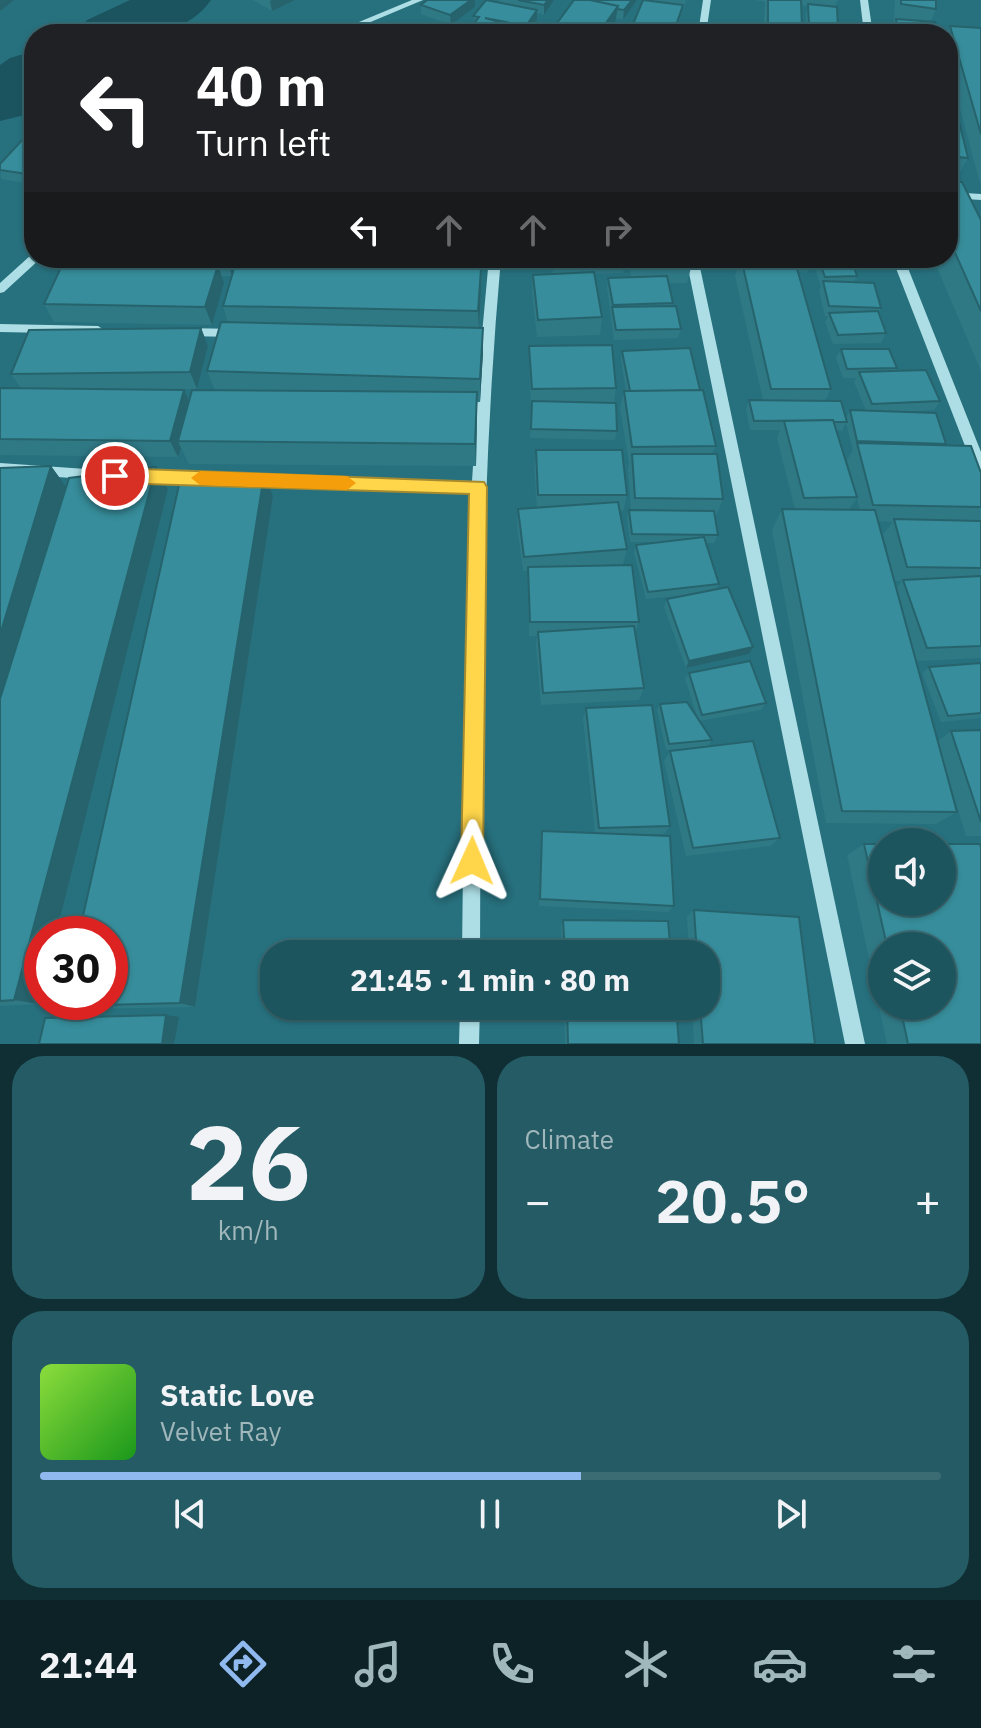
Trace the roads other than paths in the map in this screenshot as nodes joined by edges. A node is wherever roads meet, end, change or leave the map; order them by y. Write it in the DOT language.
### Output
graph roads {
  1 [pos="419,0"];
  2 [pos="707,0"];
  3 [pos="864,0"];
  4 [pos="359,24"];
  5 [pos="703,24"];
  6 [pos="867,24"];
  7 [pos="958,196"];
  8 [pos="981,197"];
  9 [pos="24,268"];
  10 [pos="493,268"];
  11 [pos="694,268"];
  12 [pos="902,268"];
  13 [pos="0,289"];
  14 [pos="0,328"];
  15 [pos="110,330"];
  16 [pos="173,331"];
  17 [pos="251,333"];
  18 [pos="0,468"];
  19 [pos="981,469"];
  20 [pos="210,479"];
  21 [pos="226,479"];
  22 [pos="478,487"];
  23 [pos="471,940"];
  24 [pos="470,1020"];
  25 [pos="469,1044"];
  26 [pos="855,1044"];
  1 -- 4 [label="street"];
  2 -- 5 [label="street"];
  3 -- 6 [label="street"];
  7 -- 8 [label="street"];
  9 -- 13 [label="street"];
  10 -- 22 [label="street"];
  11 -- 26 [label="street"];
  12 -- 19 [label="street"];
  14 -- 15 [label="street"];
  16 -- 17 [label="street"];
  18 -- 20 [label="street"];
  21 -- 22 [label="street"];
  22 -- 23 [label="street"];
  24 -- 25 [label="street"];
}
